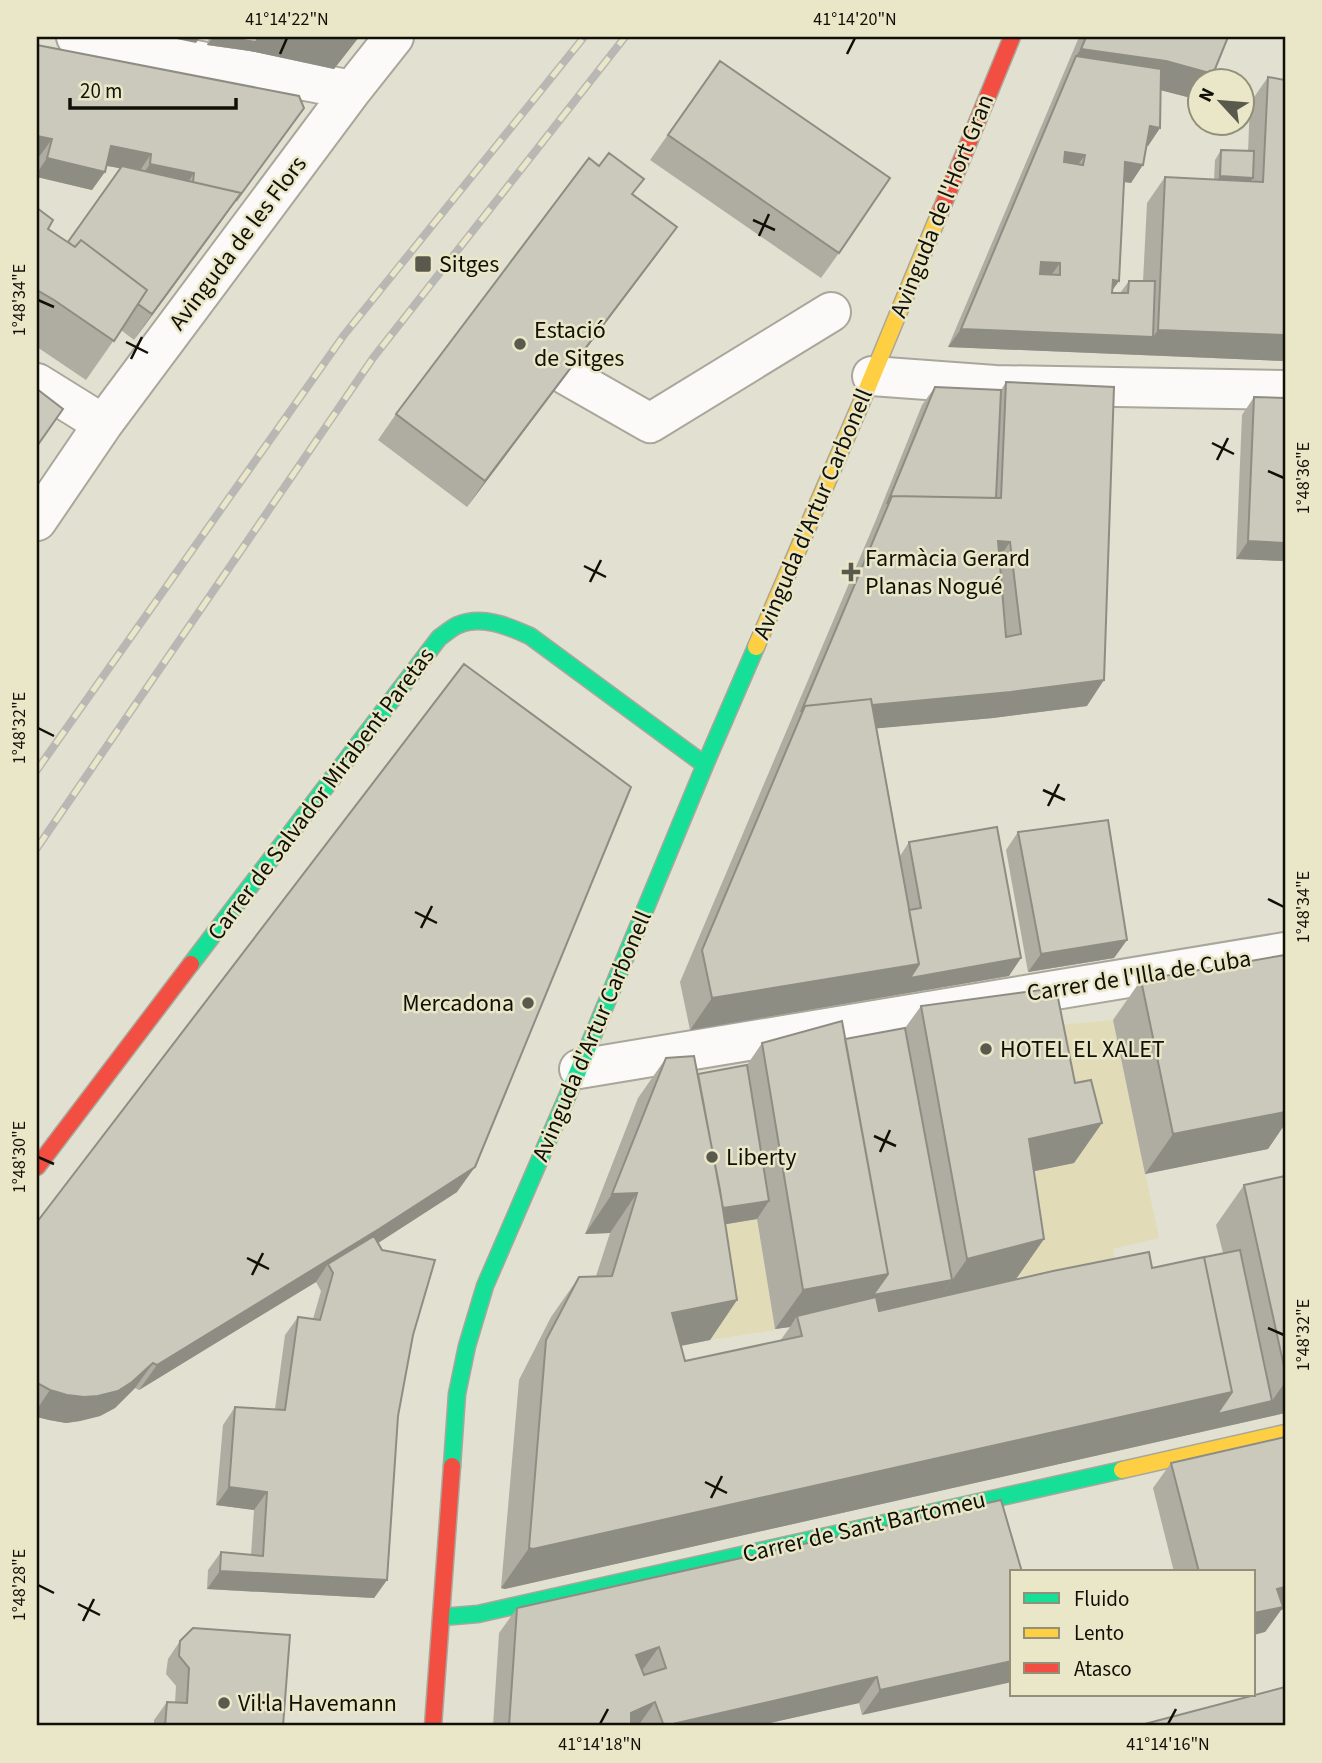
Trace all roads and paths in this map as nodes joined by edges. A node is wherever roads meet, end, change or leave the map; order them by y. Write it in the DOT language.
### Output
graph roads {
  1 [pos="76,37"];
  2 [pos="394,37"];
  3 [pos="1012,37"];
  4 [pos="352,90"];
  5 [pos="831,312"];
  6 [pos="566,375"];
  7 [pos="872,376"];
  8 [pos="37,383"];
  9 [pos="1285,390"];
  10 [pos="103,424"];
  11 [pos="37,521"];
  12 [pos="705,765"];
  13 [pos="1285,952"];
  14 [pos="579,1069"];
  15 [pos="37,1167"];
  16 [pos="1285,1433"];
  17 [pos="442,1617"];
  18 [pos="433,1726"];
  1 -- 4 [label="street"];
  2 -- 4 [label="street, Avinguda de les Flors"];
  3 -- 7 [label="street, Avinguda de l'Hort Gran"];
  4 -- 10 [label="street, Avinguda de les Flors"];
  5 -- 6 [label="street"];
  7 -- 9 [label="street"];
  7 -- 12 [label="street, Avinguda d'Artur Carbonell"];
  8 -- 10 [label="street"];
  10 -- 11 [label="street, Avinguda de les Flors"];
  12 -- 14 [label="street, Avinguda d'Artur Carbonell"];
  12 -- 15 [label="street, Carrer de Salvador Mirabent Paretas"];
  13 -- 14 [label="street, Carrer de l'Illa de Cuba"];
  14 -- 17 [label="street, Avinguda d'Artur Carbonell"];
  16 -- 17 [label="street, Carrer de Sant Bartomeu"];
  17 -- 18 [label="street, Avinguda d'Artur Carbonell"];
}
